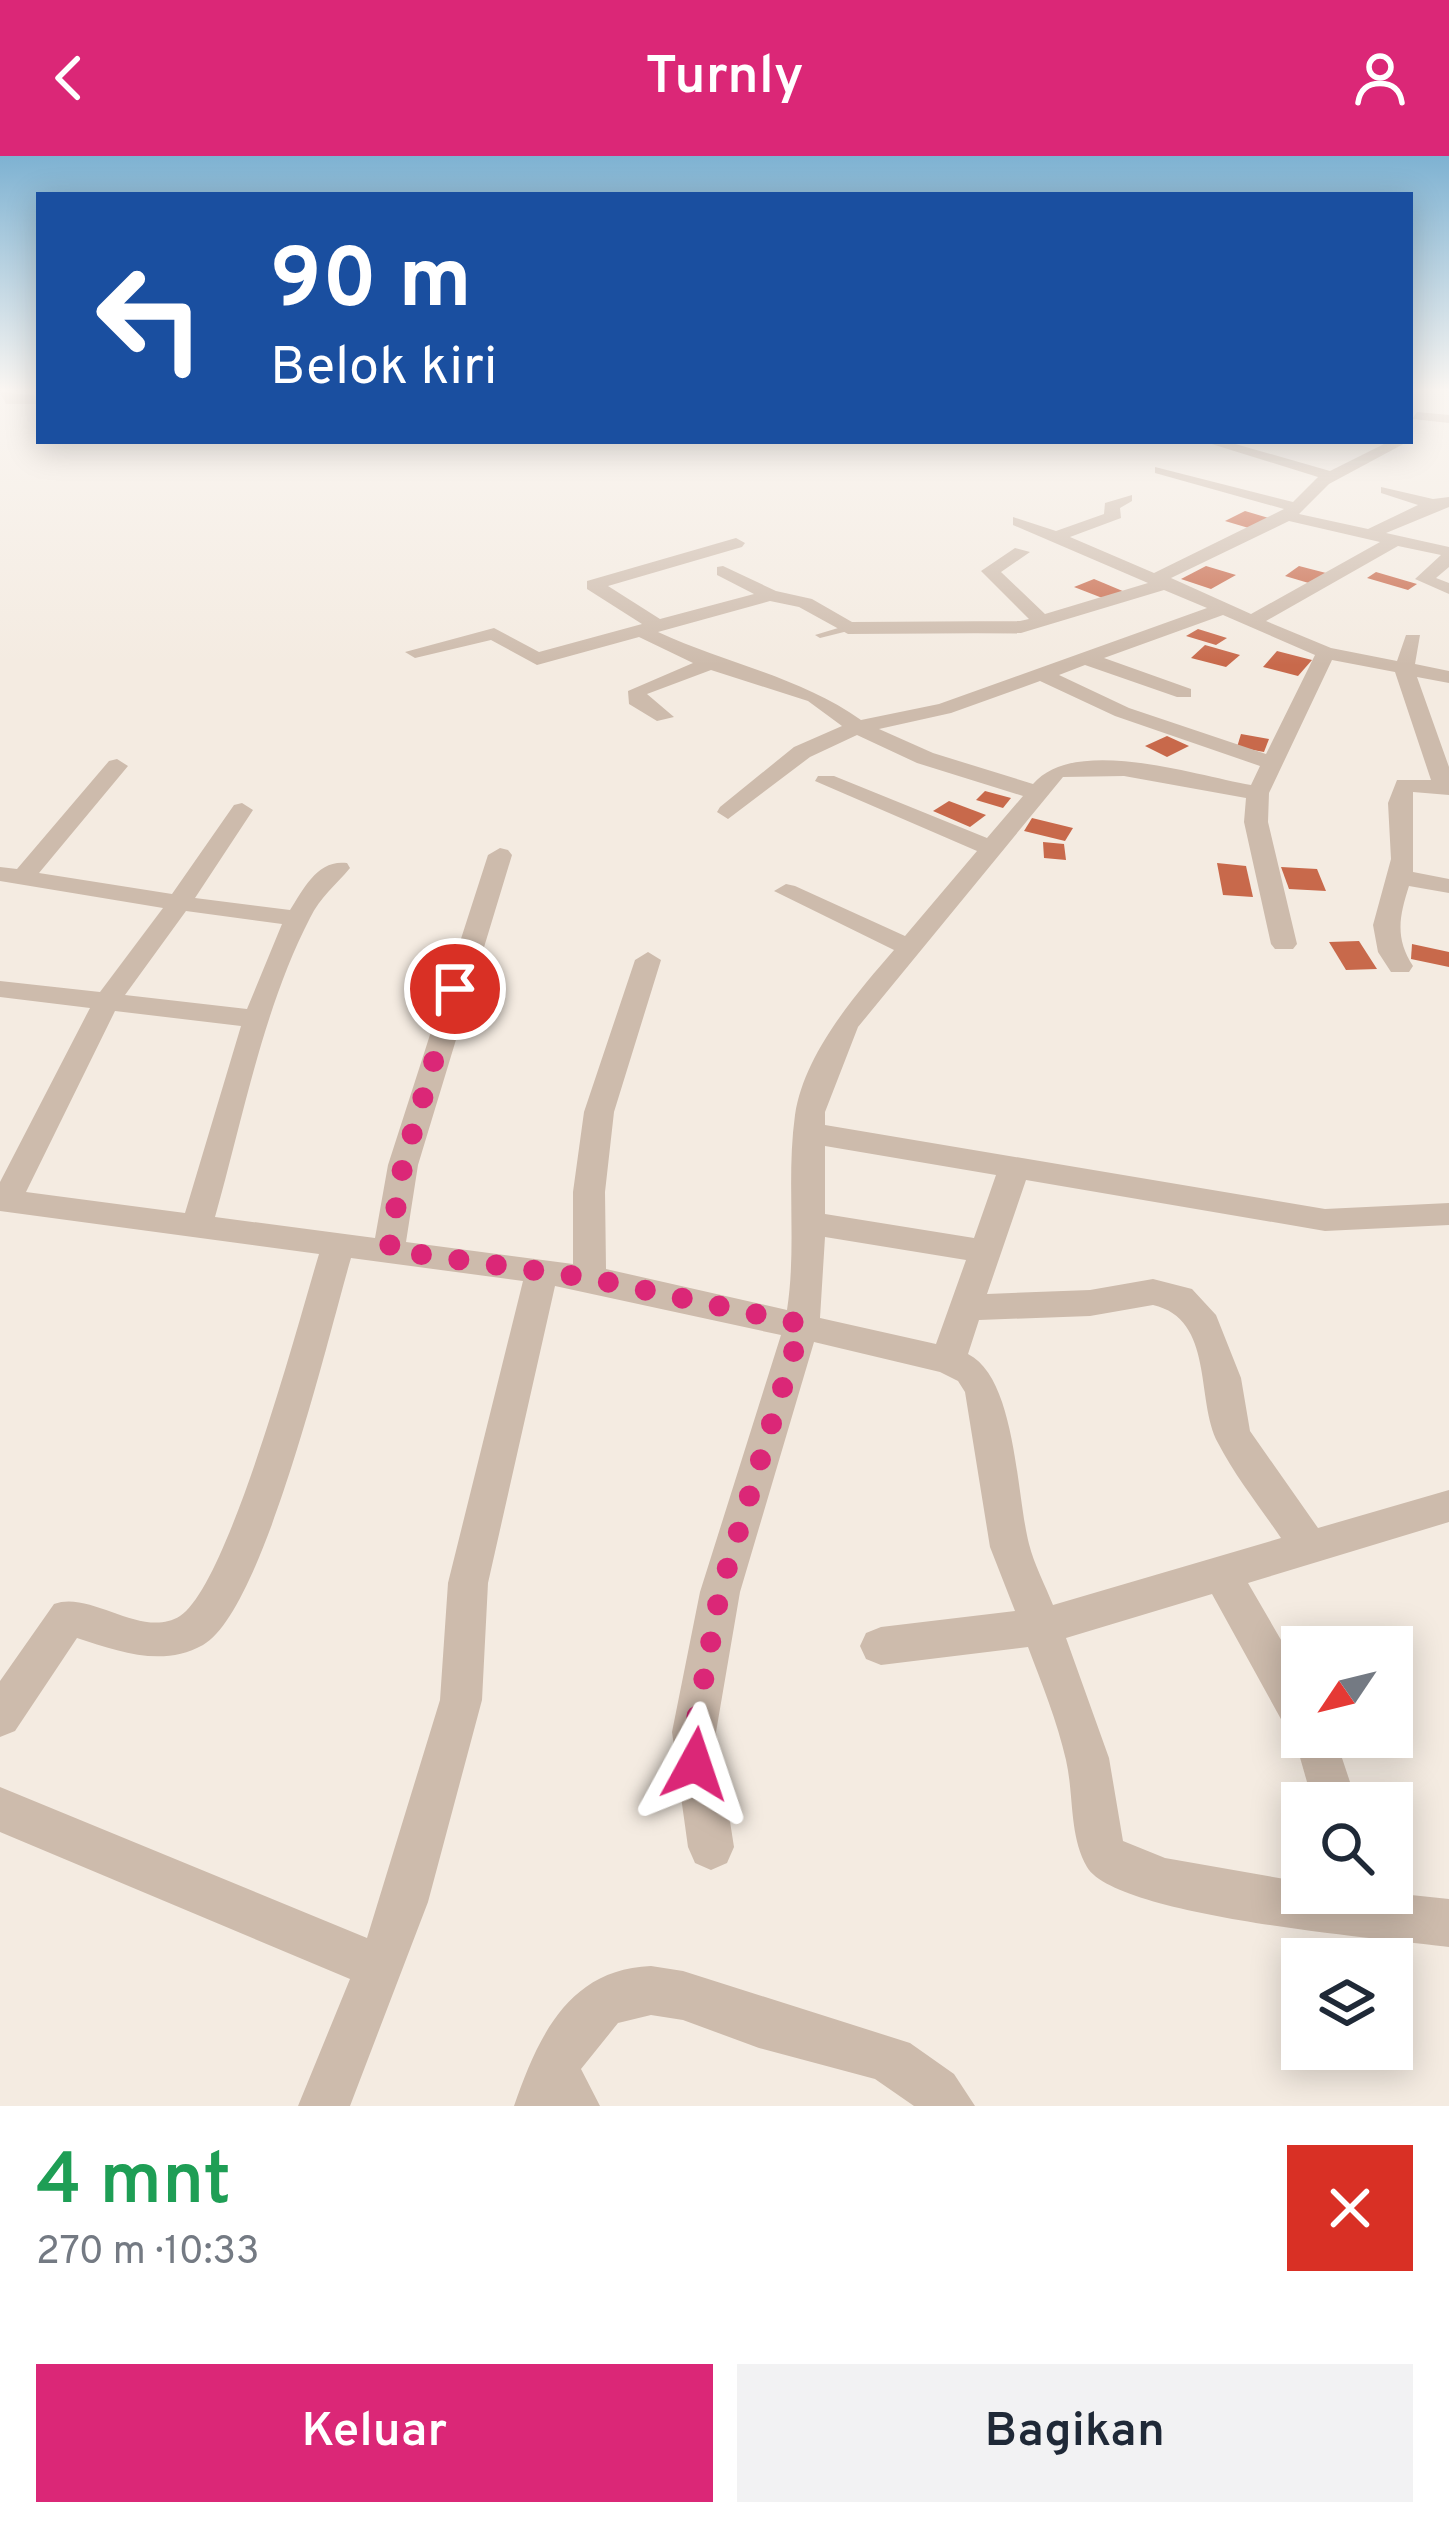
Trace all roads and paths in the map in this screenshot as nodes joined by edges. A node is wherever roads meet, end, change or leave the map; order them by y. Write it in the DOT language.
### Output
graph roads {
  1 [pos="1198,483"];
  2 [pos="1326,483"];
  3 [pos="1387,490"];
  4 [pos="1126,498"];
  5 [pos="1213,500"];
  6 [pos="1441,503"];
  7 [pos="1287,514"];
  8 [pos="1019,521"];
  9 [pos="1056,536"];
  10 [pos="1365,537"];
  11 [pos="1392,542"];
  12 [pos="736,543"];
  13 [pos="1021,552"];
  14 [pos="1449,555"];
  15 [pos="723,571"];
  16 [pos="1163,580"];
  17 [pos="1449,589"];
  18 [pos="770,595"];
  19 [pos="1222,609"];
  20 [pos="1252,621"];
  21 [pos="1043,622"];
  22 [pos="646,626"];
  23 [pos="848,628"];
  24 [pos="820,634"];
  25 [pos="1413,639"];
  26 [pos="415,652"];
  27 [pos="1326,653"];
  28 [pos="1087,658"];
  29 [pos="710,663"];
  30 [pos="1405,669"];
  31 [pos="1043,675"];
  32 [pos="1449,677"];
  33 [pos="1184,693"];
  34 [pos="664,717"];
  35 [pos="856,727"];
  36 [pos="1271,763"];
  37 [pos="117,766"];
  38 [pos="826,782"];
  39 [pos="1447,788"];
  40 [pos="1034,792"];
  41 [pos="1258,793"];
  42 [pos="242,810"];
  43 [pos="728,812"];
  44 [pos="988,847"];
  45 [pos="500,855"];
  46 [pos="338,868"];
  47 [pos="12,875"];
  48 [pos="1397,876"];
  49 [pos="1449,886"];
  50 [pos="786,891"];
  51 [pos="179,903"];
  52 [pos="297,918"];
  53 [pos="1284,944"];
  54 [pos="910,947"];
  55 [pos="648,960"];
  56 [pos="1400,966"];
  57 [pos="0,989"];
  58 [pos="105,1004"];
  59 [pos="256,1019"];
  60 [pos="810,1133"];
  61 [pos="1015,1166"];
  62 [pos="3,1201"];
  63 [pos="1449,1214"];
  64 [pos="810,1223"];
  65 [pos="197,1225"];
  66 [pos="339,1242"];
  67 [pos="389,1250"];
  68 [pos="988,1252"];
  69 [pos="542,1272"];
  70 [pos="589,1278"];
  71 [pos="968,1308"];
  72 [pos="802,1324"];
  73 [pos="948,1360"];
  74 [pos="1449,1506"];
  75 [pos="1309,1547"];
  76 [pos="1221,1573"];
  77 [pos="1042,1627"];
  78 [pos="881,1646"];
  79 [pos="1281,1679"];
  80 [pos="0,1717"];
  81 [pos="0,1809"];
  82 [pos="711,1846"];
  83 [pos="1281,1894"];
  84 [pos="1407,1914"];
  85 [pos="1449,1923"];
  86 [pos="382,1967"];
  87 [pos="555,2093"];
  88 [pos="325,2106"];
  89 [pos="949,2106"];
  1 -- 7 [label="street"];
  2 -- 7 [label="street"];
  3 -- 6 [label="street"];
  4 -- 9 [label="street"];
  5 -- 7 [label="street"];
  6 -- 10 [label="street"];
  7 -- 10 [label="street"];
  7 -- 16 [label="street"];
  8 -- 9 [label="street"];
  9 -- 16 [label="street"];
  10 -- 11 [label="street"];
  11 -- 14 [label="street"];
  11 -- 20 [label="street"];
  12 -- 22 [label="street"];
  13 -- 21 [label="street"];
  14 -- 17 [label="street"];
  15 -- 18 [label="street"];
  16 -- 19 [label="street"];
  16 -- 21 [label="street"];
  18 -- 22 [label="street"];
  18 -- 23 [label="street"];
  19 -- 20 [label="street"];
  19 -- 28 [label="street"];
  20 -- 27 [label="street"];
  21 -- 23 [label="street"];
  22 -- 26 [label="street"];
  22 -- 29 [label="street"];
  23 -- 24 [label="lane"];
  25 -- 30 [label="street"];
  27 -- 30 [label="street"];
  27 -- 36 [label="street"];
  28 -- 31 [label="street"];
  28 -- 33 [label="street"];
  29 -- 34 [label="street"];
  29 -- 35 [label="street"];
  30 -- 32 [label="street"];
  30 -- 39 [label="street"];
  31 -- 35 [label="street"];
  31 -- 36 [label="street"];
  35 -- 40 [label="street"];
  35 -- 43 [label="street"];
  36 -- 41 [label="street"];
  37 -- 47 [label="street"];
  38 -- 44 [label="street"];
  39 -- 48 [label="street"];
  40 -- 41 [label="street"];
  40 -- 44 [label="street"];
  41 -- 53 [label="street"];
  42 -- 51 [label="street"];
  44 -- 54 [label="street"];
  45 -- 67 [label="street"];
  46 -- 52 [label="street"];
  47 -- 51 [label="street"];
  48 -- 49 [label="street"];
  48 -- 56 [label="street"];
  50 -- 54 [label="street"];
  51 -- 52 [label="street"];
  51 -- 58 [label="street"];
  52 -- 59 [label="street"];
  54 -- 60 [label="street"];
  55 -- 70 [label="street"];
  57 -- 58 [label="street"];
  58 -- 59 [label="street"];
  58 -- 62 [label="street"];
  59 -- 65 [label="street"];
  60 -- 61 [label="street"];
  60 -- 64 [label="street"];
  61 -- 63 [label="street"];
  61 -- 68 [label="street"];
  62 -- 65 [label="street"];
  64 -- 68 [label="street"];
  64 -- 72 [label="street"];
  65 -- 66 [label="street"];
  66 -- 67 [label="street"];
  66 -- 80 [label="street"];
  67 -- 69 [label="street"];
  68 -- 71 [label="street"];
  69 -- 70 [label="street"];
  69 -- 86 [label="street"];
  70 -- 72 [label="street"];
  71 -- 73 [label="street"];
  71 -- 75 [label="street"];
  72 -- 73 [label="street"];
  72 -- 82 [label="street"];
  73 -- 77 [label="street"];
  74 -- 75 [label="street"];
  75 -- 76 [label="street"];
  76 -- 77 [label="street"];
  76 -- 79 [label="street"];
  77 -- 78 [label="street"];
  77 -- 83 [label="street"];
  81 -- 86 [label="street"];
  84 -- 85 [label="street"];
  86 -- 88 [label="street"];
  87 -- 89 [label="street"];
}
